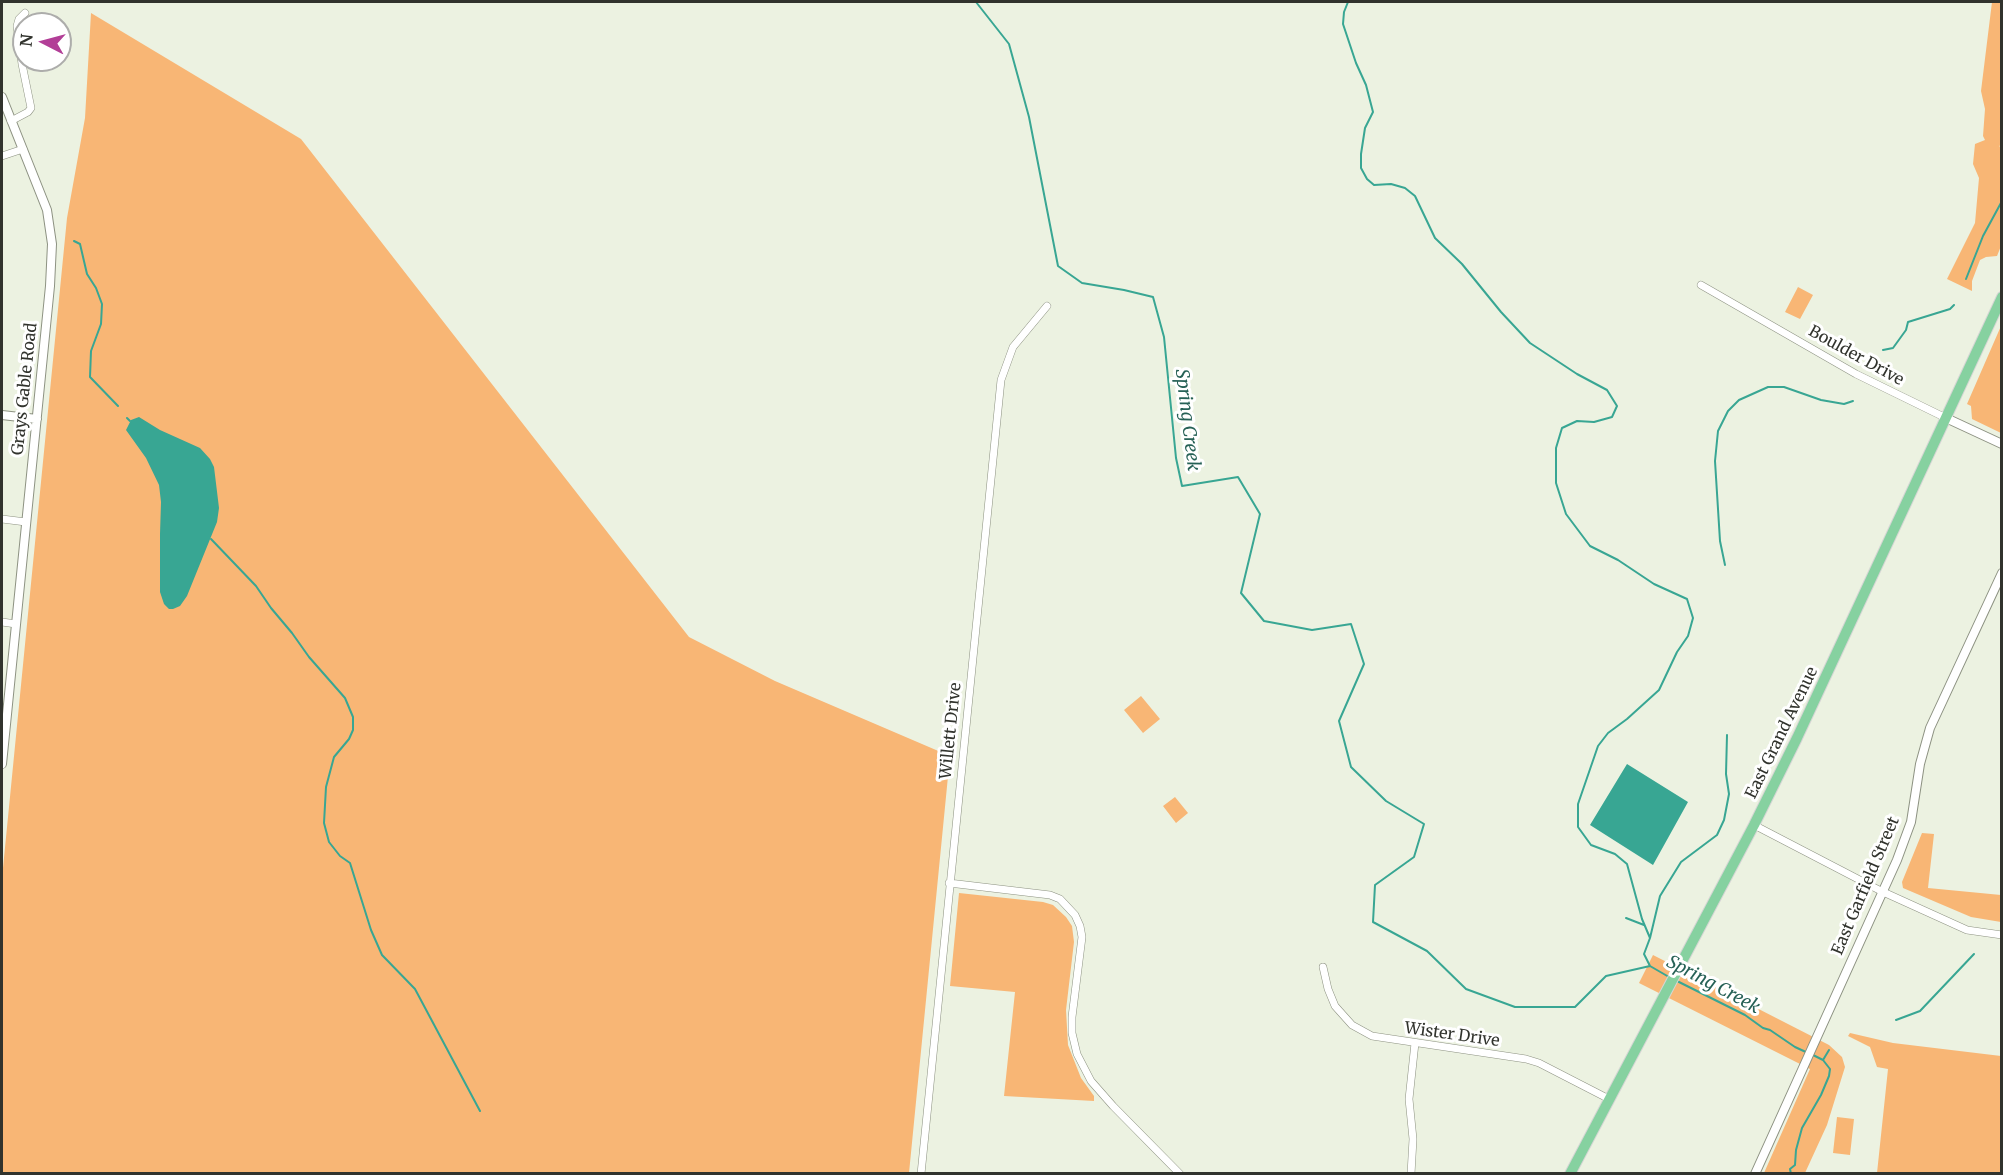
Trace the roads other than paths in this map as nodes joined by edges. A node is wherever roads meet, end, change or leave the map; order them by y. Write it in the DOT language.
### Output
graph roads {
  1 [pos="24,72"];
  2 [pos="2,97"];
  3 [pos="11,121"];
  4 [pos="23,149"];
  5 [pos="2,156"];
  6 [pos="1701,285"];
  7 [pos="2001,297"];
  8 [pos="1047,306"];
  9 [pos="2,415"];
  10 [pos="1946,418"];
  11 [pos="37,419"];
  12 [pos="2001,444"];
  13 [pos="2,519"];
  14 [pos="26,522"];
  15 [pos="2001,573"];
  16 [pos="2,622"];
  17 [pos="16,624"];
  18 [pos="3,727"];
  19 [pos="2,764"];
  20 [pos="1754,825"];
  21 [pos="949,883"];
  22 [pos="1881,891"];
  23 [pos="2001,935"];
  24 [pos="1323,967"];
  25 [pos="1415,1043"];
  26 [pos="1609,1099"];
  27 [pos="921,1173"];
  28 [pos="1180,1173"];
  29 [pos="1411,1173"];
  30 [pos="1570,1173"];
  31 [pos="1755,1173"];
  1 -- 3 [label="street"];
  2 -- 3 [label="street, Grays Gable Road"];
  3 -- 4 [label="street, Grays Gable Road"];
  4 -- 5 [label="street"];
  4 -- 11 [label="street, Grays Gable Road"];
  6 -- 10 [label="street, Boulder Drive"];
  7 -- 10 [label="main road, East Grand Avenue"];
  8 -- 21 [label="street, Willett Drive"];
  9 -- 11 [label="street"];
  10 -- 12 [label="street, Boulder Drive"];
  10 -- 20 [label="main road, East Grand Avenue"];
  11 -- 14 [label="street, Grays Gable Road"];
  13 -- 14 [label="street"];
  14 -- 17 [label="street, Grays Gable Road"];
  15 -- 22 [label="street, East Garfield Street"];
  16 -- 17 [label="street"];
  17 -- 18 [label="street, Grays Gable Road"];
  18 -- 19 [label="street, Grays Gable Road"];
  20 -- 22 [label="street"];
  20 -- 26 [label="main road, East Grand Avenue"];
  21 -- 27 [label="street, Willett Drive"];
  21 -- 28 [label="street"];
  22 -- 23 [label="street"];
  22 -- 31 [label="street, East Garfield Street"];
  24 -- 25 [label="street, Wister Drive"];
  25 -- 26 [label="street, Wister Drive"];
  25 -- 29 [label="street"];
  26 -- 30 [label="main road, East Grand Avenue"];
}
